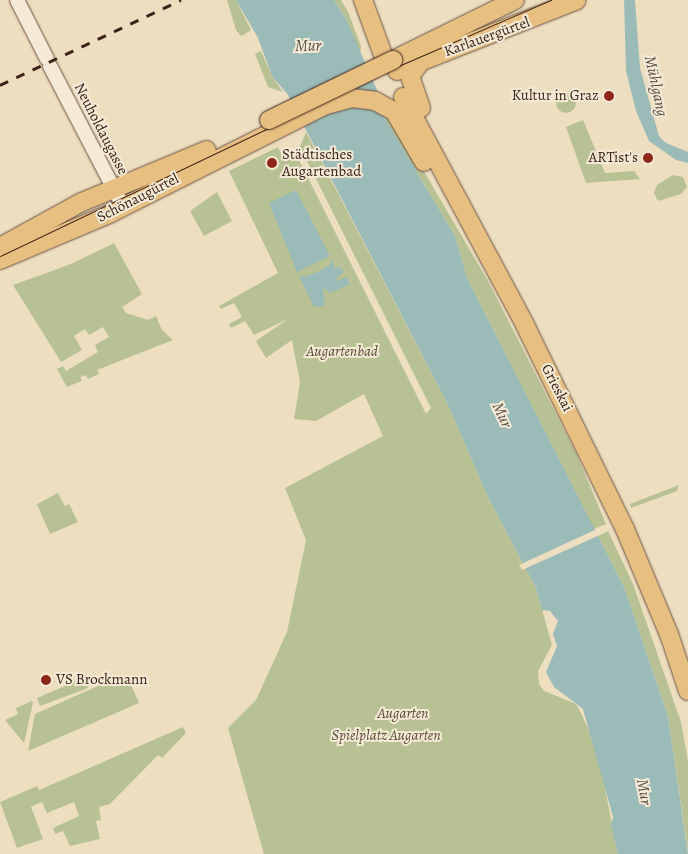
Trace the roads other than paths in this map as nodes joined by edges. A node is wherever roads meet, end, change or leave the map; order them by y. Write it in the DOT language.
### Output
graph roads {
  1 [pos="17,0"];
  2 [pos="363,0"];
  3 [pos="515,0"];
  4 [pos="577,0"];
  5 [pos="495,6"];
  6 [pos="422,60"];
  7 [pos="395,76"];
  8 [pos="326,105"];
  9 [pos="271,125"];
  10 [pos="112,188"];
  11 [pos="123,206"];
  12 [pos="0,247"];
  13 [pos="486,251"];
  14 [pos="0,260"];
  15 [pos="688,691"];
  1 -- 10 [label="street, Neuholdaugasse"];
  2 -- 7 [label="main road, Grieskai"];
  3 -- 5 [label="main road, Karlauergürtel"];
  4 -- 6 [label="main road, Karlauergürtel"];
  5 -- 7 [label="main road, Karlauergürtel"];
  6 -- 7 [label="main road, Karlauergürtel"];
  6 -- 13 [label="main road"];
  7 -- 8 [label="main road"];
  7 -- 9 [label="main road, bridge"];
  7 -- 13 [label="main road, Grieskai"];
  8 -- 9 [label="main road"];
  8 -- 13 [label="main road"];
  9 -- 10 [label="main road, Schönaugürtel"];
  9 -- 11 [label="main road, Schönaugürtel"];
  10 -- 11 [label="street, Neuholdaugasse"];
  10 -- 12 [label="main road, Schönaugürtel"];
  11 -- 14 [label="main road, Schönaugürtel"];
  13 -- 15 [label="main road, Grieskai"];
}
